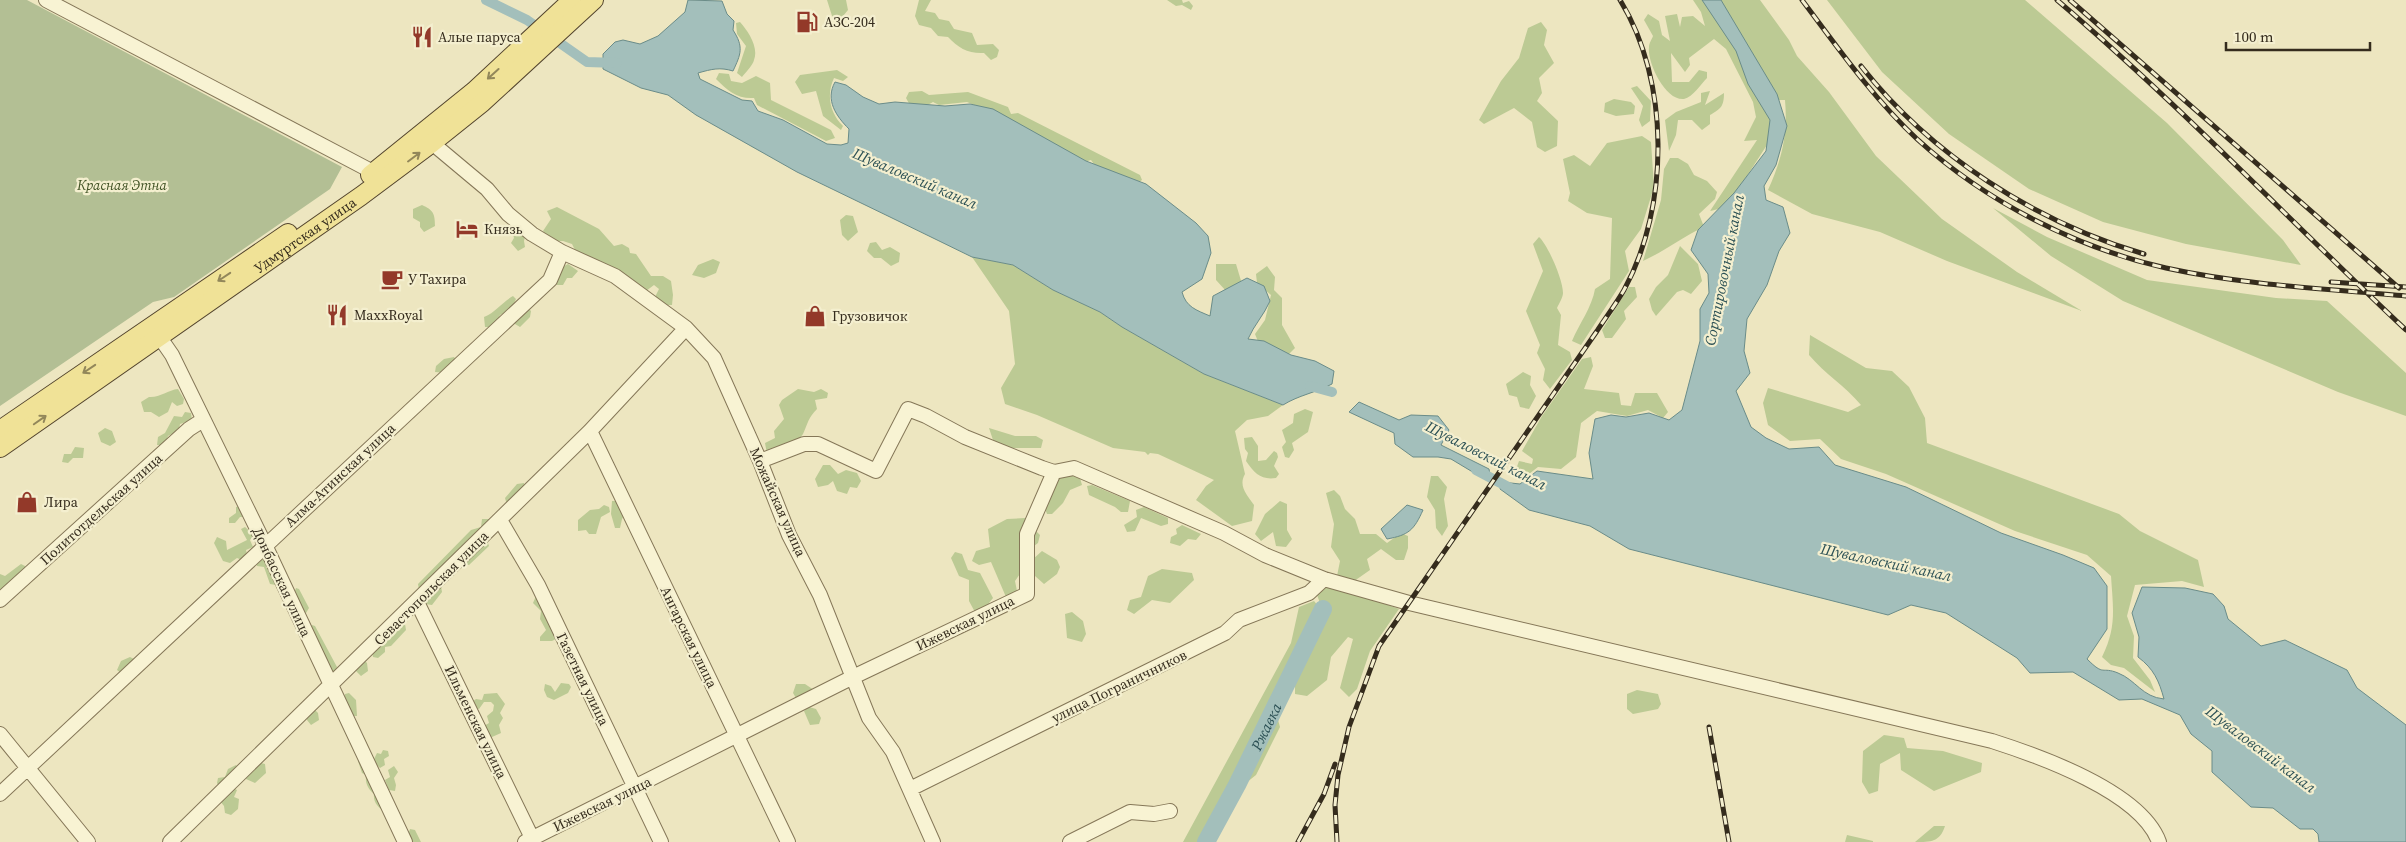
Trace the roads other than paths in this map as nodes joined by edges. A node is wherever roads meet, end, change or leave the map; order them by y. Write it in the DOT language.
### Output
graph roads {
  1 [pos="46,0"];
  2 [pos="572,0"];
  3 [pos="594,0"];
  4 [pos="563,19"];
  5 [pos="534,46"];
  6 [pos="432,143"];
  7 [pos="373,172"];
  8 [pos="562,252"];
  9 [pos="686,328"];
  10 [pos="156,332"];
  11 [pos="203,420"];
  12 [pos="0,430"];
  13 [pos="590,431"];
  14 [pos="0,448"];
  15 [pos="760,462"];
  16 [pos="1054,472"];
  17 [pos="500,520"];
  18 [pos="265,545"];
  19 [pos="1324,579"];
  20 [pos="0,600"];
  21 [pos="417,602"];
  22 [pos="853,677"];
  23 [pos="331,686"];
  24 [pos="0,734"];
  25 [pos="737,736"];
  26 [pos="26,767"];
  27 [pos="635,788"];
  28 [pos="910,789"];
  29 [pos="0,794"];
  30 [pos="1170,811"];
  31 [pos="2157,837"];
  32 [pos="531,841"];
  33 [pos="88,842"];
  34 [pos="170,842"];
  35 [pos="405,842"];
  36 [pos="661,842"];
  37 [pos="788,842"];
  38 [pos="933,842"];
  39 [pos="1070,842"];
  1 -- 7 [label="street"];
  2 -- 4 [label="main road, Удмуртская улица"];
  3 -- 4 [label="main road, Удмуртская улица"];
  4 -- 5 [label="main road, Удмуртская улица"];
  5 -- 6 [label="main road, Удмуртская улица"];
  5 -- 7 [label="main road, Удмуртская улица, one-way"];
  6 -- 8 [label="street, Можайская улица"];
  10 -- 6 [label="main road, Удмуртская улица, one-way"];
  7 -- 10 [label="main road, Удмуртская улица, one-way"];
  8 -- 9 [label="street, Можайская улица"];
  8 -- 18 [label="street, Алма-Атинская улица"];
  9 -- 13 [label="street, Севастопольская улица"];
  9 -- 15 [label="street, Можайская улица"];
  10 -- 11 [label="street, Донбасская улица"];
  10 -- 12 [label="main road, Удмуртская улица, one-way"];
  14 -- 10 [label="main road, Удмуртская улица, one-way"];
  11 -- 18 [label="street, Донбасская улица"];
  11 -- 20 [label="street, Политотдельская улица"];
  13 -- 17 [label="street, Севастопольская улица"];
  13 -- 25 [label="street, Ангарская улица"];
  15 -- 16 [label="street"];
  15 -- 22 [label="street, Можайская улица"];
  16 -- 19 [label="street"];
  16 -- 22 [label="street, Ижевская улица"];
  17 -- 21 [label="street, Севастопольская улица"];
  17 -- 27 [label="street, Газетная улица"];
  18 -- 23 [label="street, Донбасская улица"];
  18 -- 26 [label="street, Алма-Атинская улица"];
  19 -- 28 [label="street, улица Пограничников"];
  19 -- 31 [label="street"];
  21 -- 23 [label="street, Севастопольская улица"];
  21 -- 32 [label="street, Ильменская улица"];
  22 -- 25 [label="street, Ижевская улица"];
  22 -- 28 [label="street, Можайская улица"];
  23 -- 34 [label="street, Севастопольская улица"];
  23 -- 35 [label="street, Донбасская улица"];
  24 -- 26 [label="street"];
  25 -- 27 [label="street, Ижевская улица"];
  25 -- 37 [label="street, Ангарская улица"];
  26 -- 29 [label="street, Алма-Атинская улица"];
  26 -- 33 [label="street"];
  27 -- 32 [label="street, Ижевская улица"];
  27 -- 36 [label="street, Газетная улица"];
  28 -- 38 [label="street, Можайская улица"];
  30 -- 39 [label="street"];
}
